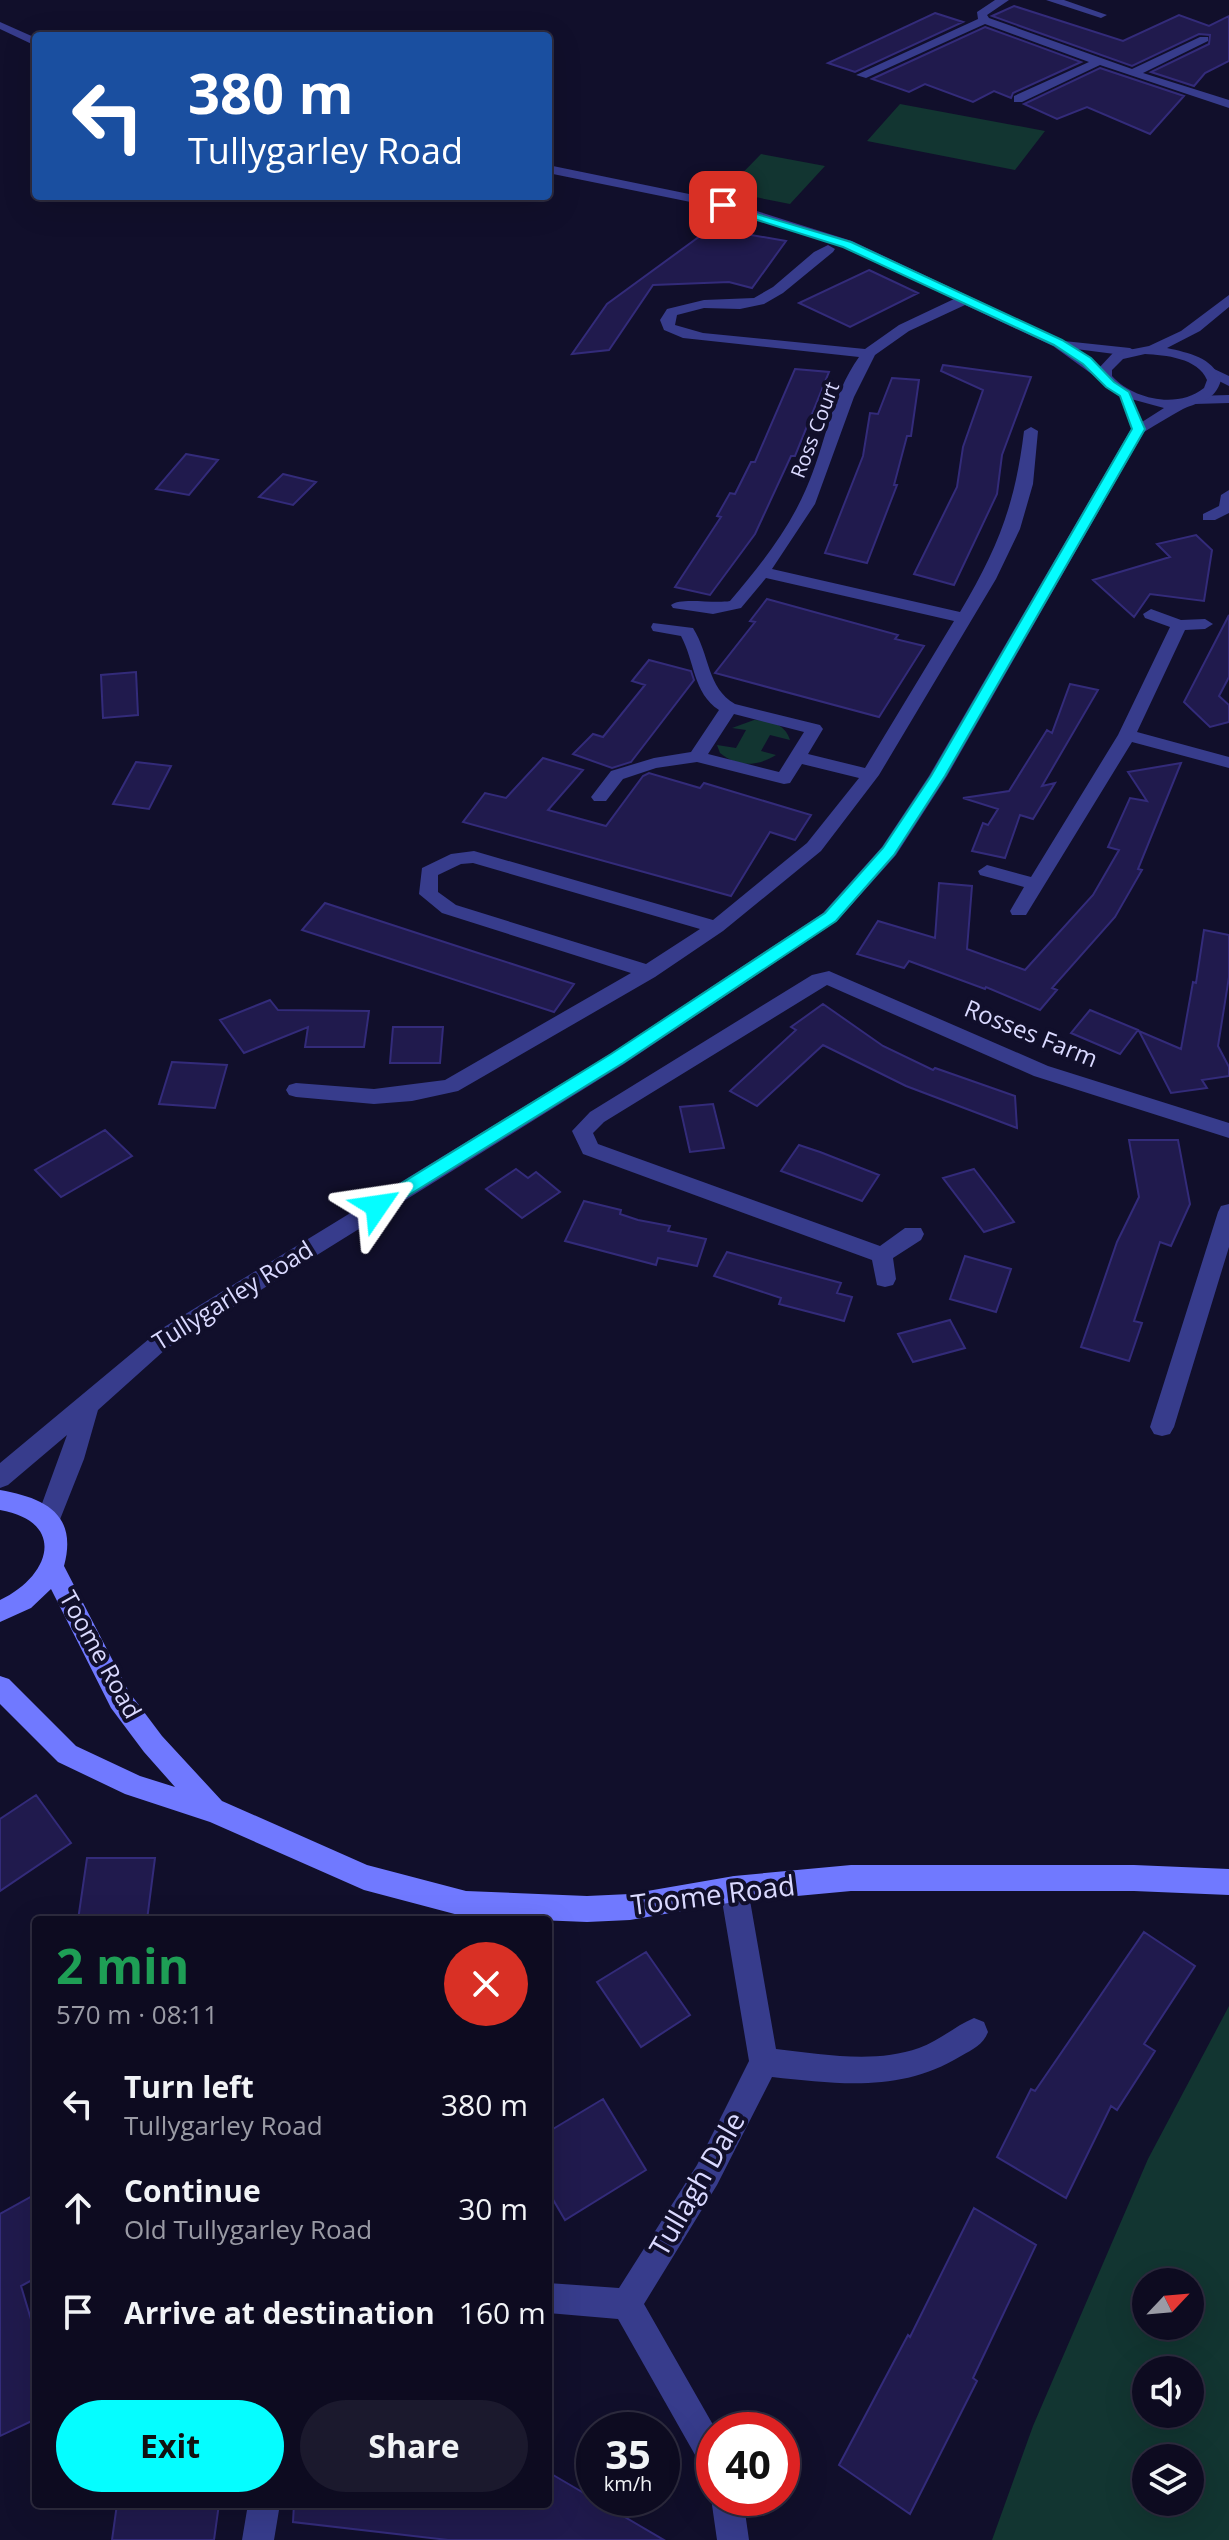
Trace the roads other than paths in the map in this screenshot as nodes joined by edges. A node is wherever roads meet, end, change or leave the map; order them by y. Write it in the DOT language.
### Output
graph roads {
  1 [pos="1003,0"];
  2 [pos="1052,0"];
  3 [pos="1101,15"];
  4 [pos="985,20"];
  5 [pos="0,25"];
  6 [pos="1204,39"];
  7 [pos="32,40"];
  8 [pos="1102,60"];
  9 [pos="1133,73"];
  10 [pos="862,75"];
  11 [pos="1018,99"];
  12 [pos="1229,104"];
  13 [pos="552,170"];
  14 [pos="691,208"];
  15 [pos="828,249"];
  16 [pos="850,259"];
  17 [pos="967,298"];
  18 [pos="1229,299"];
  19 [pos="1207,333"];
  20 [pos="1058,343"];
  21 [pos="1150,350"];
  22 [pos="1130,352"];
  23 [pos="868,354"];
  24 [pos="1209,370"];
  25 [pos="1105,377"];
  26 [pos="1229,382"];
  27 [pos="1125,394"];
  28 [pos="1229,399"];
  29 [pos="1190,401"];
  30 [pos="1138,429"];
  31 [pos="1031,431"];
  32 [pos="1228,504"];
  33 [pos="1209,517"];
  34 [pos="763,572"];
  35 [pos="679,605"];
  36 [pos="1151,614"];
  37 [pos="963,618"];
  38 [pos="1205,624"];
  39 [pos="1179,625"];
  40 [pos="659,627"];
  41 [pos="729,708"];
  42 [pos="1127,735"];
  43 [pos="697,757"];
  44 [pos="797,757"];
  45 [pos="1229,763"];
  46 [pos="870,775"];
  47 [pos="600,797"];
  48 [pos="987,871"];
  49 [pos="1034,884"];
  50 [pos="1019,911"];
  51 [pos="716,927"];
  52 [pos="648,972"];
  53 [pos="296,1090"];
  54 [pos="1229,1131"];
  55 [pos="1229,1212"];
  56 [pos="913,1234"];
  57 [pos="882,1255"];
  58 [pos="885,1279"];
  59 [pos="88,1404"];
  60 [pos="1162,1427"];
  61 [pos="0,1478"];
  62 [pos="0,1500"];
  63 [pos="48,1520"];
  64 [pos="53,1568"];
  65 [pos="0,1611"];
  66 [pos="0,1687"];
  67 [pos="215,1811"];
  68 [pos="1229,1882"];
  69 [pos="734,1889"];
  70 [pos="974,2032"];
  71 [pos="764,2062"];
  72 [pos="552,2298"];
  73 [pos="627,2304"];
  74 [pos="696,2426"];
  75 [pos="263,2508"];
  76 [pos="730,2516"];
  77 [pos="258,2540"];
  78 [pos="733,2540"];
  1 -- 4 [label="street"];
  2 -- 3 [label="street"];
  4 -- 8 [label="street"];
  4 -- 10 [label="street"];
  5 -- 7 [label="street"];
  6 -- 9 [label="street"];
  8 -- 9 [label="street"];
  8 -- 11 [label="street"];
  9 -- 12 [label="street"];
  13 -- 17 [label="street"];
  14 -- 15 [label="street"];
  15 -- 16 [label="street"];
  15 -- 23 [label="street"];
  17 -- 20 [label="street"];
  17 -- 23 [label="street, Ross Court"];
  18 -- 19 [label="street"];
  19 -- 21 [label="street"];
  19 -- 24 [label="street"];
  20 -- 22 [label="street"];
  20 -- 25 [label="street"];
  21 -- 22 [label="street"];
  21 -- 24 [label="street"];
  22 -- 25 [label="street"];
  23 -- 34 [label="street, Ross Court"];
  24 -- 26 [label="street"];
  24 -- 29 [label="street"];
  25 -- 27 [label="street"];
  27 -- 29 [label="street"];
  27 -- 30 [label="street"];
  28 -- 29 [label="street"];
  29 -- 30 [label="street"];
  30 -- 59 [label="street, Tullygarley Road"];
  31 -- 37 [label="street"];
  32 -- 33 [label="street"];
  34 -- 35 [label="street, Ross Court"];
  34 -- 37 [label="street"];
  36 -- 39 [label="street"];
  37 -- 46 [label="street"];
  38 -- 39 [label="street"];
  39 -- 42 [label="street"];
  40 -- 41 [label="street"];
  41 -- 43 [label="street"];
  41 -- 44 [label="street"];
  42 -- 45 [label="street"];
  42 -- 49 [label="street"];
  43 -- 44 [label="street"];
  43 -- 47 [label="street"];
  44 -- 46 [label="street"];
  46 -- 51 [label="street"];
  48 -- 49 [label="street"];
  49 -- 50 [label="street"];
  51 -- 52 [label="street"];
  51 -- 52 [label="street"];
  52 -- 53 [label="street"];
  54 -- 57 [label="street, Rosses Farm"];
  55 -- 60 [label="street"];
  56 -- 57 [label="street"];
  57 -- 58 [label="street"];
  59 -- 61 [label="street, Tullygarley Road"];
  59 -- 63 [label="street"];
  62 -- 63 [label="main road"];
  63 -- 64 [label="main road"];
  64 -- 65 [label="main road"];
  64 -- 67 [label="main road, Toome Road"];
  66 -- 67 [label="main road, Toome Road"];
  67 -- 69 [label="main road, Toome Road"];
  68 -- 69 [label="main road, Toome Road"];
  69 -- 71 [label="street"];
  70 -- 71 [label="street"];
  71 -- 73 [label="street, Tullagh Dale"];
  72 -- 73 [label="street"];
  73 -- 74 [label="street"];
  75 -- 77 [label="street"];
  76 -- 78 [label="street"];
}
